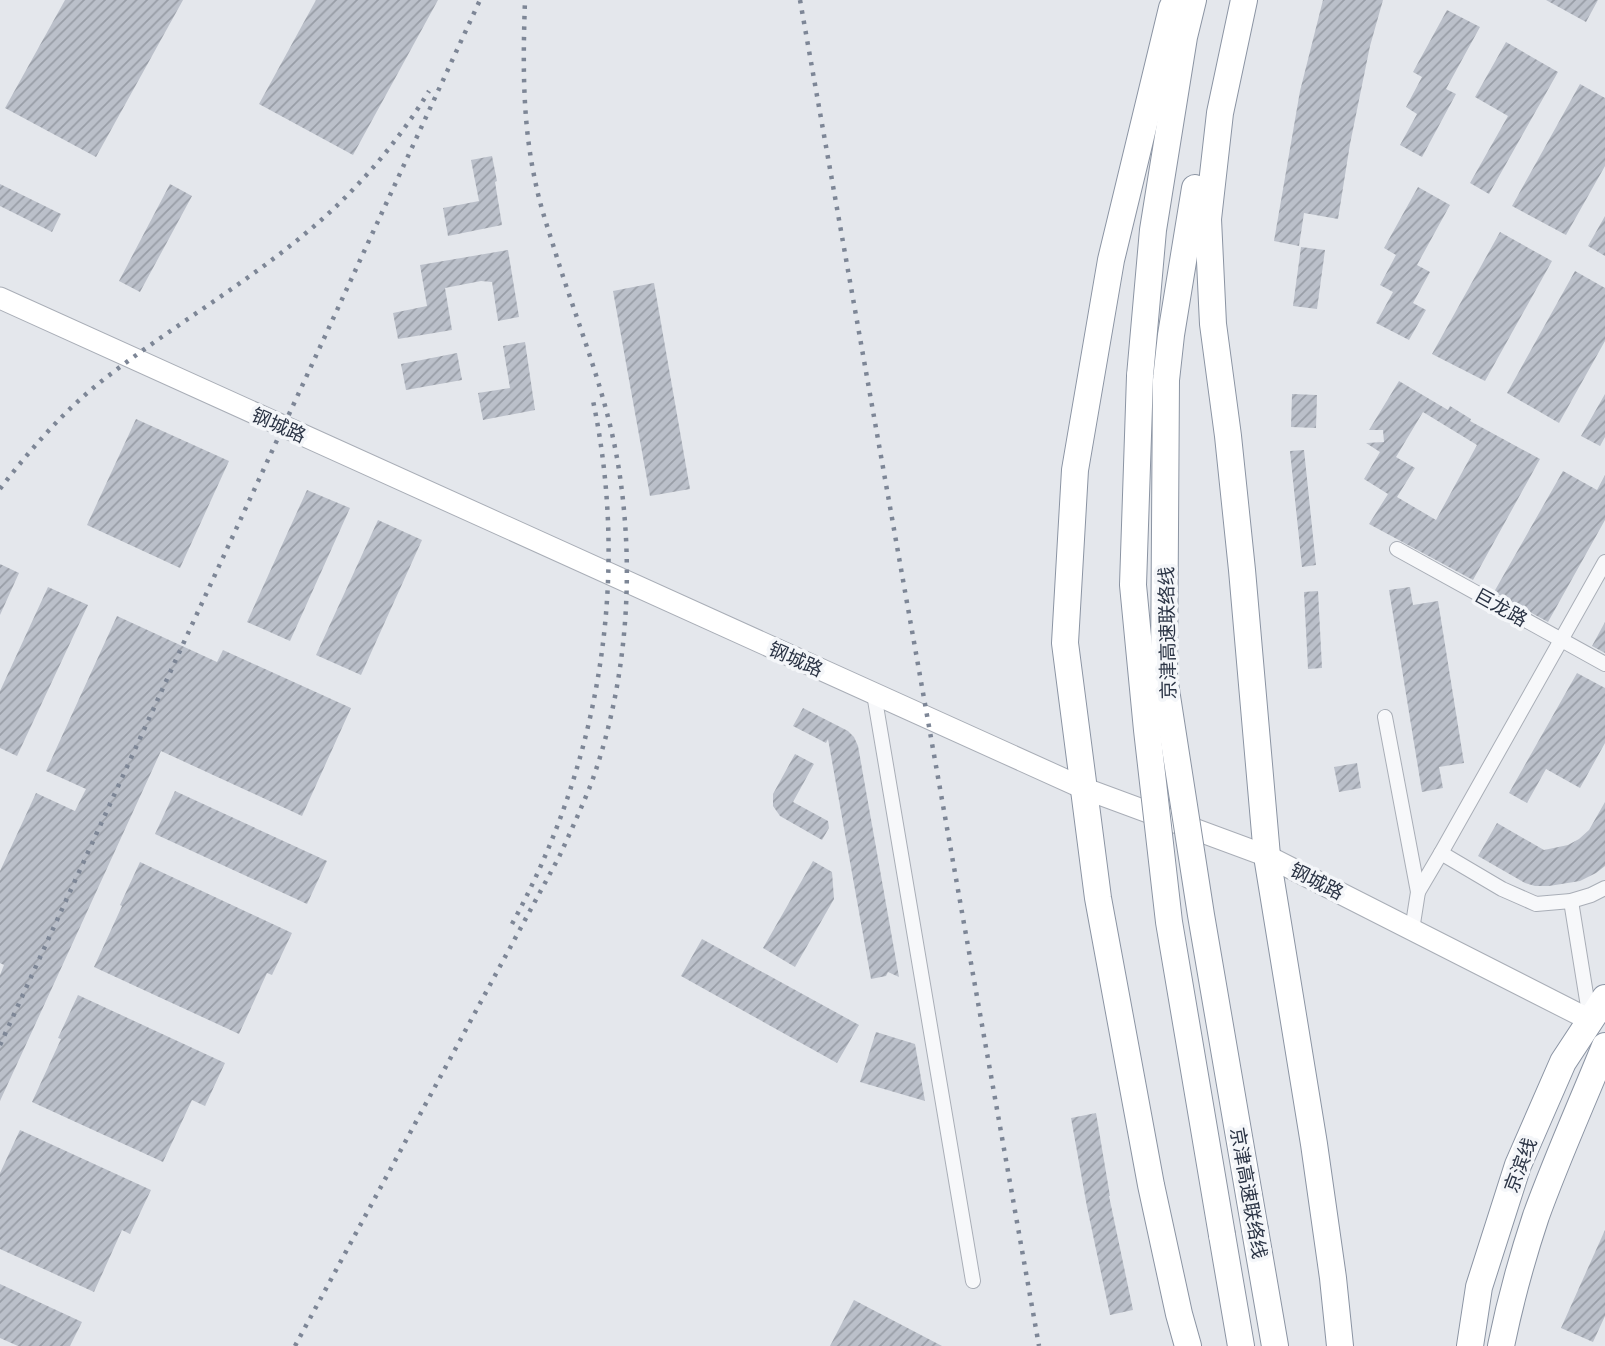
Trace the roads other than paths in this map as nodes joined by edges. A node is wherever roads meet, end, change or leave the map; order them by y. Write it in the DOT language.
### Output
graph roads {
  1 [pos="1176,0"];
  2 [pos="1193,0"];
  3 [pos="1227,0"];
  4 [pos="1244,0"];
  5 [pos="0,298"];
  6 [pos="1397,549"];
  7 [pos="1605,562"];
  8 [pos="1562,640"];
  9 [pos="1605,664"];
  10 [pos="874,694"];
  11 [pos="1385,716"];
  12 [pos="1083,788"];
  13 [pos="1441,853"];
  14 [pos="1267,856"];
  15 [pos="1605,888"];
  16 [pos="1418,892"];
  17 [pos="1571,901"];
  18 [pos="1412,930"];
  19 [pos="1605,998"];
  20 [pos="1598,1019"];
  21 [pos="1605,1045"];
  22 [pos="973,1281"];
  23 [pos="1188,1346"];
  24 [pos="1241,1346"];
  25 [pos="1275,1346"];
  26 [pos="1340,1346"];
  27 [pos="1470,1346"];
  28 [pos="1501,1346"];
  1 -- 12 [label="highway"];
  2 -- 24 [label="highway, 京津高速联络线, bridge"];
  3 -- 25 [label="highway, 京津高速联络线, bridge"];
  4 -- 14 [label="highway"];
  5 -- 10 [label="street, 钢城路"];
  6 -- 8 [label="street, 巨龙路"];
  7 -- 8 [label="street"];
  8 -- 9 [label="street, 巨龙路"];
  8 -- 13 [label="street"];
  10 -- 12 [label="street, 钢城路"];
  10 -- 22 [label="street"];
  11 -- 16 [label="street"];
  12 -- 14 [label="street, 钢城路"];
  12 -- 23 [label="highway"];
  13 -- 16 [label="street"];
  13 -- 17 [label="street"];
  14 -- 18 [label="street, 钢城路"];
  14 -- 26 [label="highway"];
  15 -- 17 [label="street"];
  16 -- 18 [label="street"];
  17 -- 20 [label="street"];
  18 -- 20 [label="street, 钢城路"];
  19 -- 20 [label="highway, 京滨线"];
  20 -- 21 [label="street"];
  20 -- 27 [label="highway, 京滨线"];
  21 -- 28 [label="highway, 京滨线"];
}
